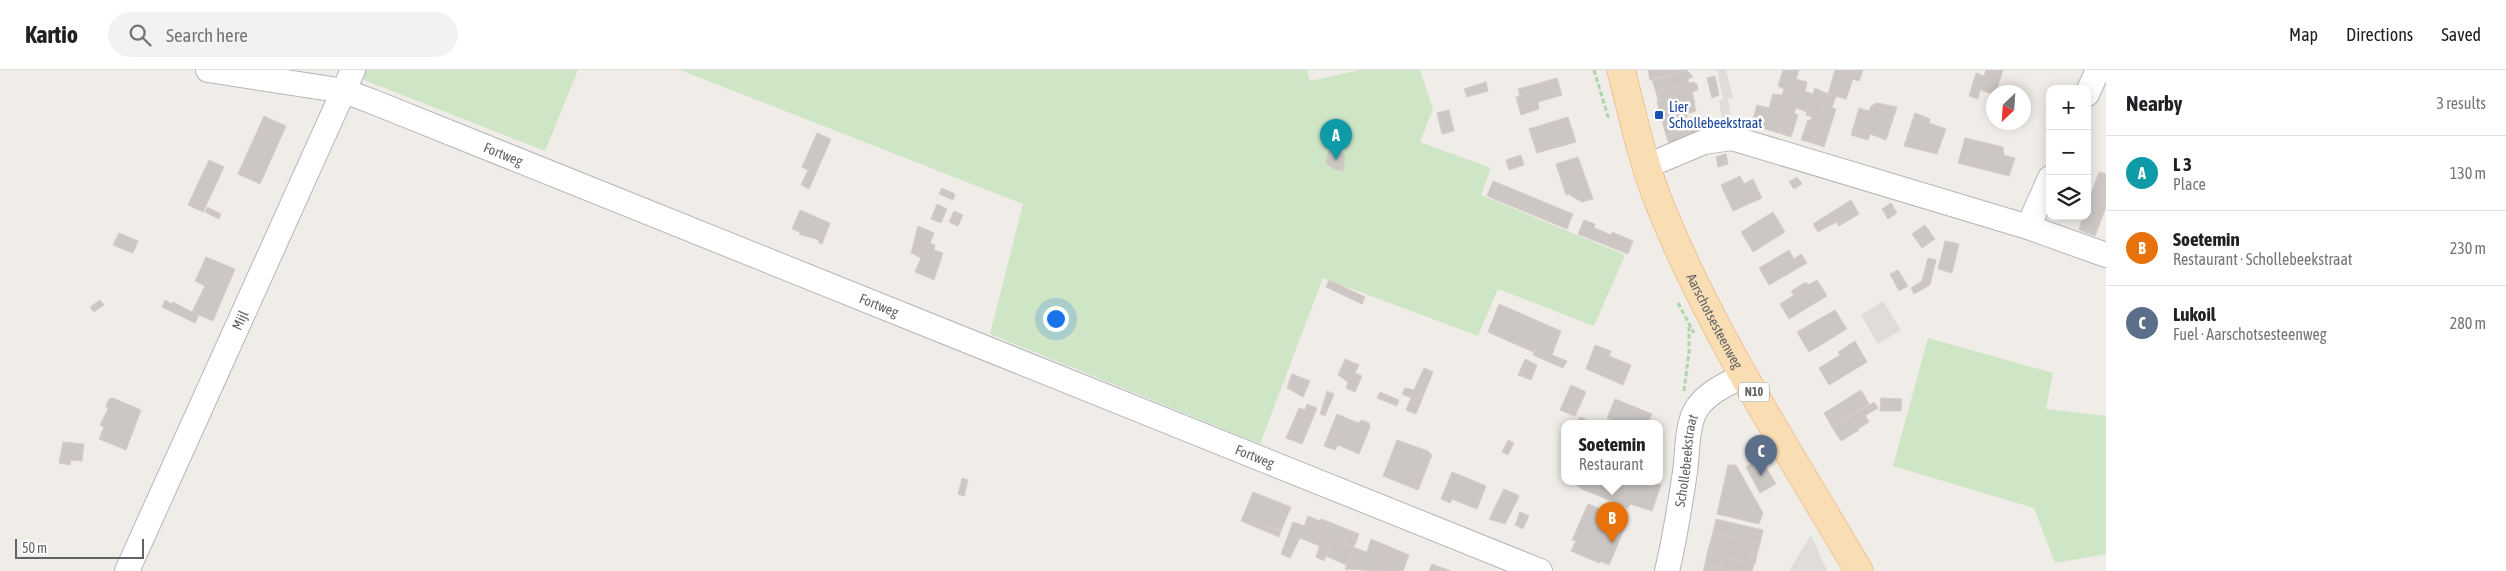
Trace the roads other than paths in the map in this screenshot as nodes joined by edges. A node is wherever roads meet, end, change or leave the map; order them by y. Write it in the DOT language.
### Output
graph roads {
  1 [pos="208,70"];
  2 [pos="1621,70"];
  3 [pos="2098,70"];
  4 [pos="348,81"];
  5 [pos="2091,85"];
  6 [pos="1647,166"];
  7 [pos="2046,187"];
  8 [pos="2028,227"];
  9 [pos="2106,255"];
  10 [pos="1744,375"];
  11 [pos="127,571"];
  12 [pos="1540,571"];
  13 [pos="1667,571"];
  14 [pos="1859,571"];
  1 -- 4 [label="street, Fortweg"];
  2 -- 6 [label="main road, Aarschotsesteenweg / N10"];
  3 -- 5 [label="street"];
  4 -- 11 [label="street, Mijl"];
  4 -- 12 [label="street, Fortweg"];
  6 -- 8 [label="street"];
  6 -- 10 [label="main road, Aarschotsesteenweg / N10"];
  7 -- 8 [label="street"];
  8 -- 9 [label="street"];
  10 -- 13 [label="street, Schollebeekstraat"];
  10 -- 14 [label="main road, Aarschotsesteenweg / N10"];
}
